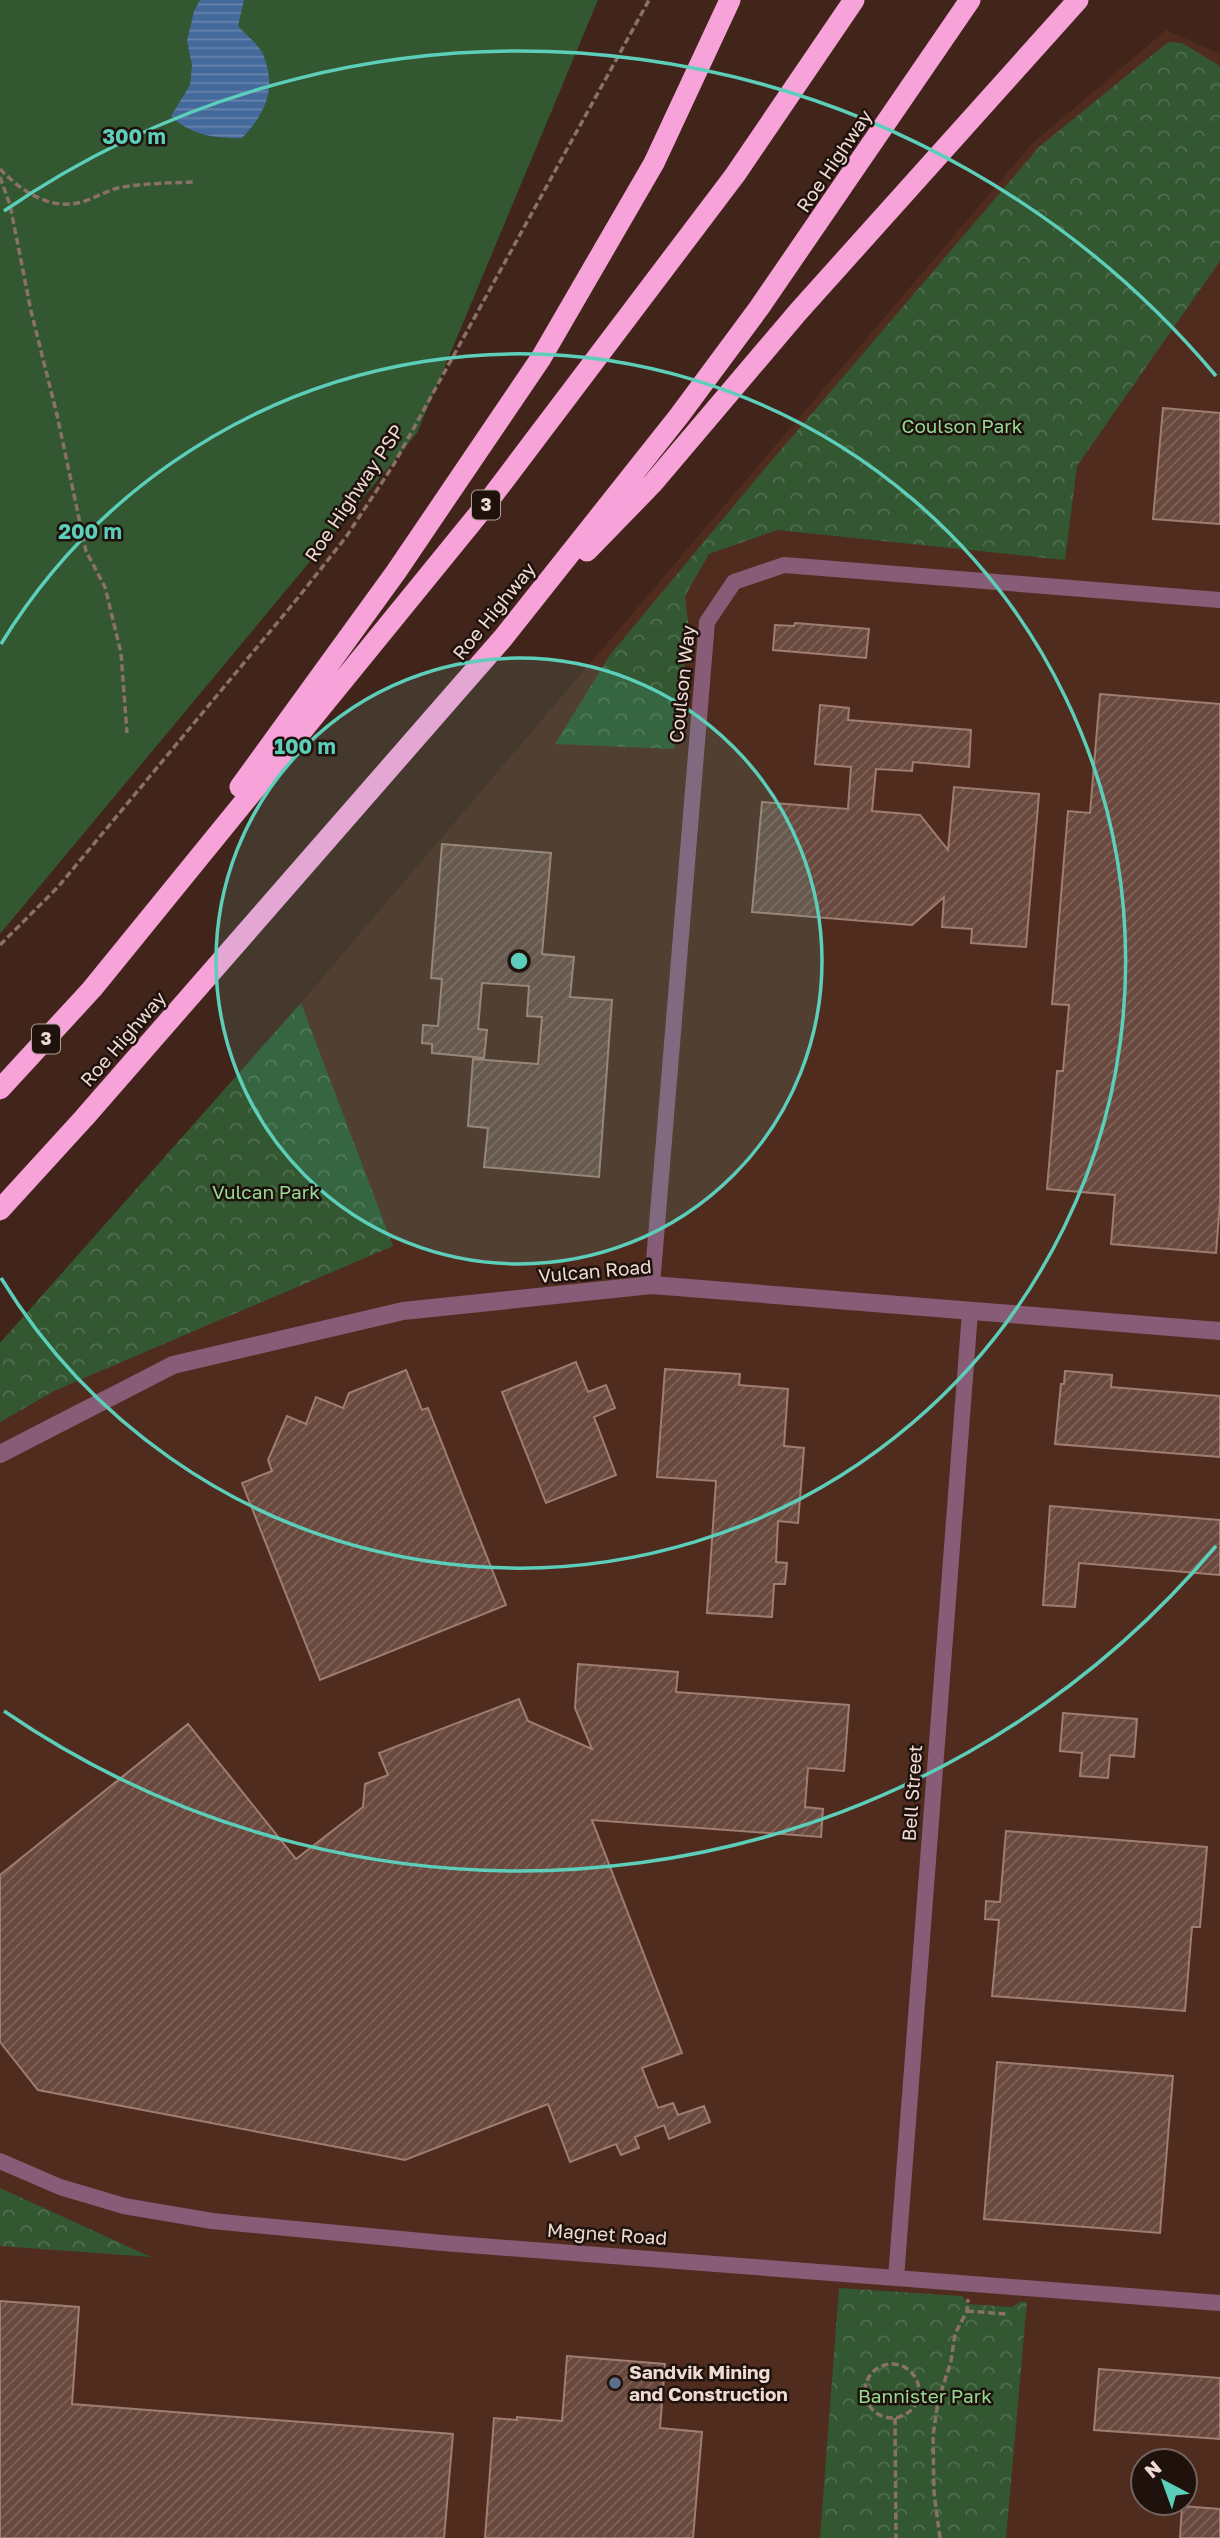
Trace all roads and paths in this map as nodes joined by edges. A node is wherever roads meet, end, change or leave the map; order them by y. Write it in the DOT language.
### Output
graph roads {
  1 [pos="649,0"];
  2 [pos="730,0"];
  3 [pos="854,0"];
  4 [pos="970,0"];
  5 [pos="1078,0"];
  6 [pos="0,169"];
  7 [pos="0,177"];
  8 [pos="195,182"];
  9 [pos="1220,600"];
  10 [pos="503,638"];
  11 [pos="127,733"];
  12 [pos="0,945"];
  13 [pos="92,989"];
  14 [pos="0,1089"];
  15 [pos="0,1210"];
  16 [pos="652,1285"];
  17 [pos="970,1312"];
  18 [pos="1220,1331"];
  19 [pos="0,1454"];
  20 [pos="0,2161"];
  21 [pos="896,2278"];
  22 [pos="969,2283"];
  23 [pos="1220,2303"];
  24 [pos="967,2311"];
  25 [pos="1006,2314"];
  26 [pos="918,2396"];
  27 [pos="938,2402"];
  28 [pos="895,2418"];
  29 [pos="896,2538"];
  30 [pos="940,2538"];
  1 -- 12 [label="path, Roe Highway PSP"];
  2 -- 13 [label="highway"];
  3 -- 13 [label="highway, 3"];
  4 -- 10 [label="highway, Roe Highway"];
  5 -- 10 [label="highway"];
  6 -- 8 [label="path"];
  7 -- 11 [label="path"];
  9 -- 16 [label="street, Coulson Way"];
  10 -- 15 [label="highway, Roe Highway"];
  13 -- 14 [label="highway, 3"];
  16 -- 17 [label="street, Vulcan Road"];
  16 -- 19 [label="street, Vulcan Road"];
  17 -- 18 [label="street, Vulcan Road"];
  17 -- 21 [label="street, Bell Street"];
  20 -- 21 [label="street, Magnet Road"];
  21 -- 22 [label="street, Magnet Road"];
  22 -- 23 [label="street, Magnet Road"];
  22 -- 24 [label="path"];
  24 -- 25 [label="path"];
  24 -- 27 [label="path"];
  26 -- 27 [label="path"];
  26 -- 28 [label="path"];
  26 -- 28 [label="path"];
  27 -- 30 [label="path"];
  28 -- 29 [label="path"];
}
